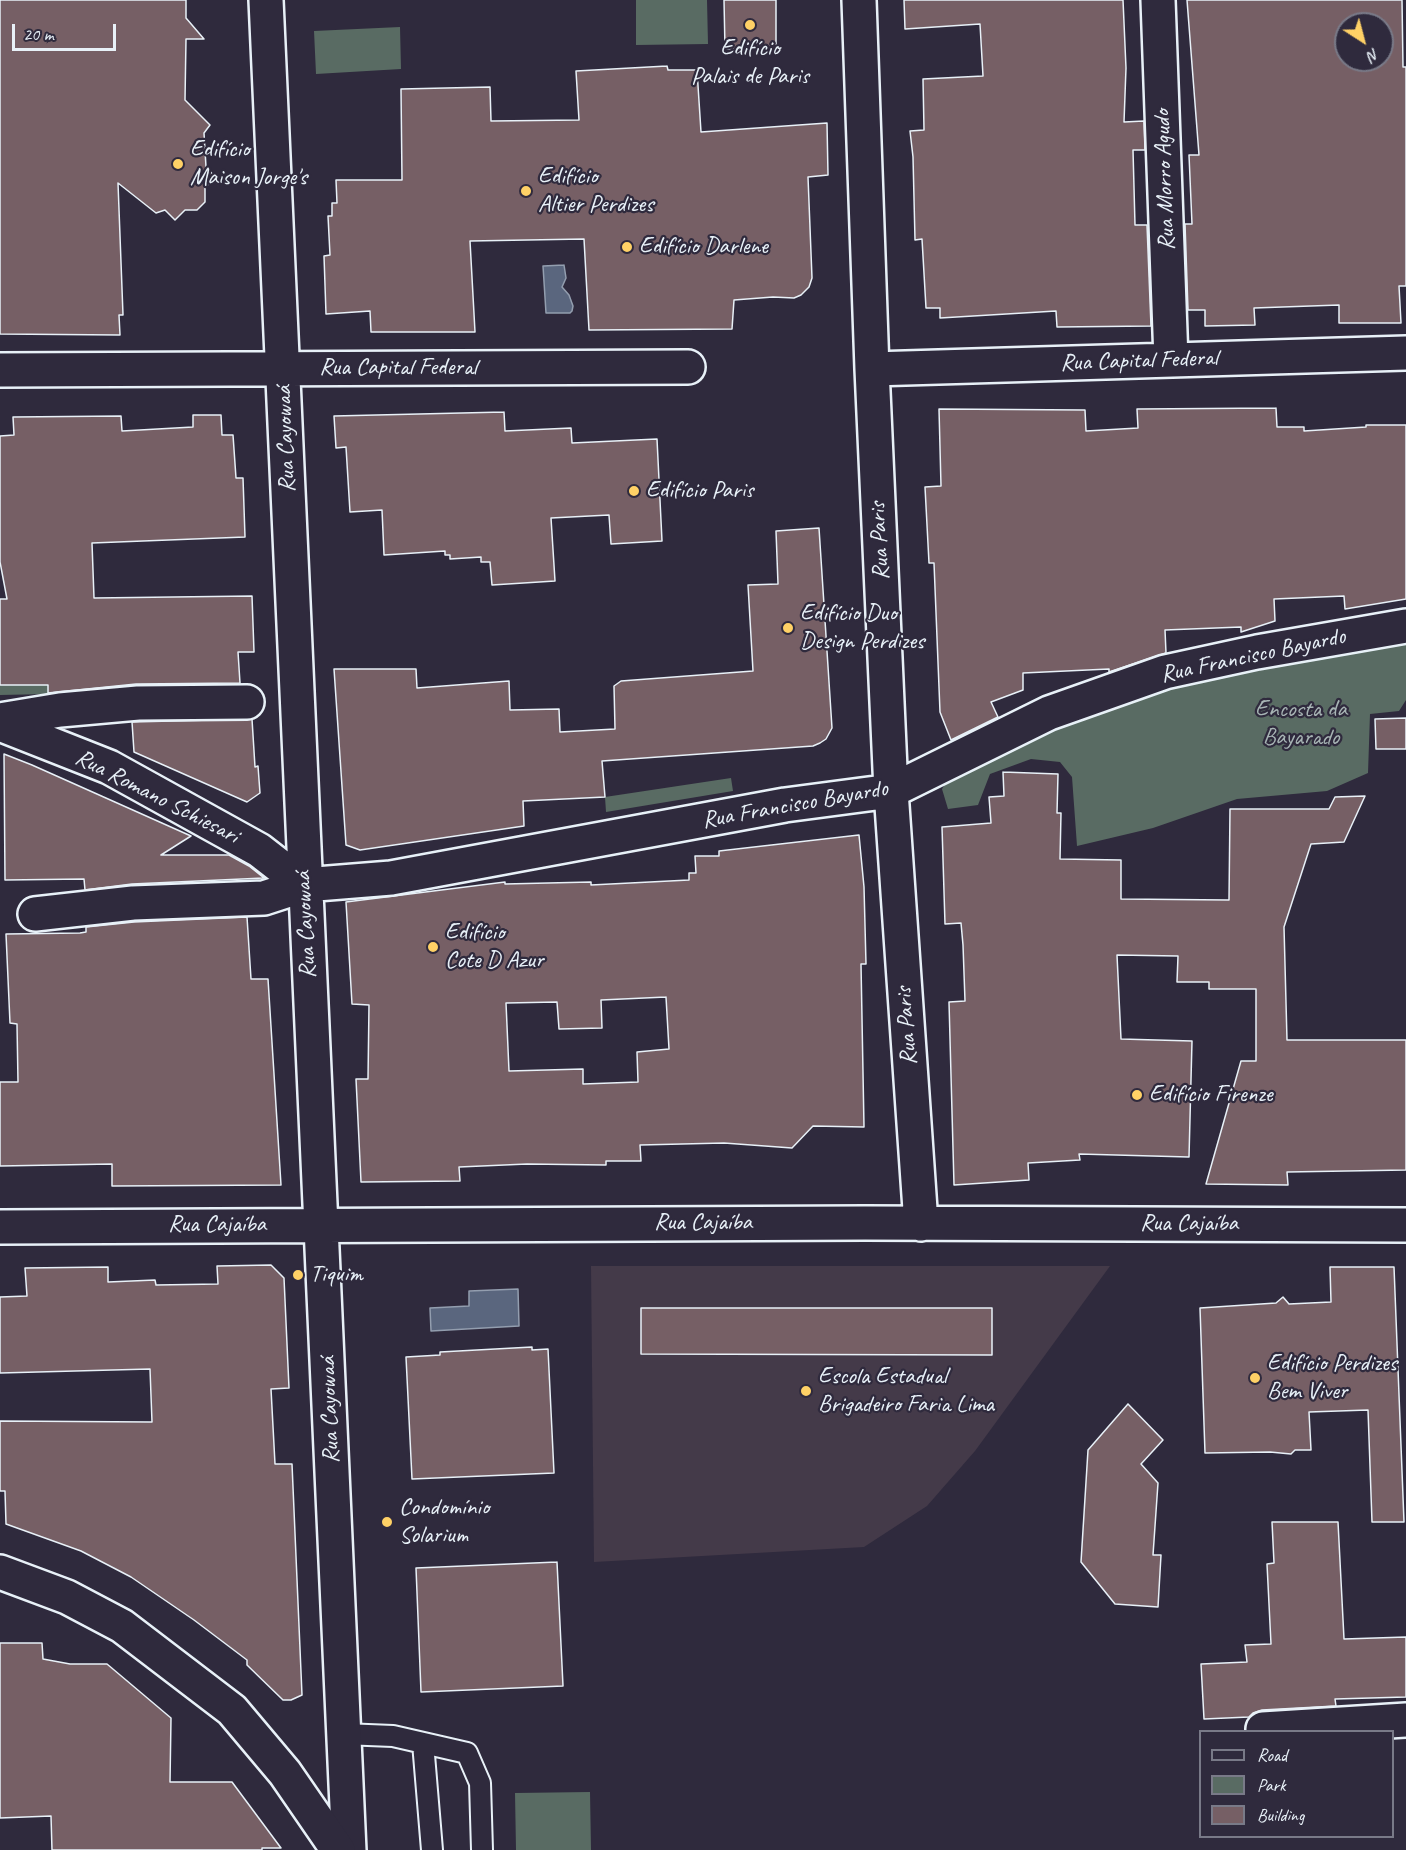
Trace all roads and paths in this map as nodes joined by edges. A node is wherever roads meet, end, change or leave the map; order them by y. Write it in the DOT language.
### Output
graph roads {
  1 [pos="267,0"];
  2 [pos="859,0"];
  3 [pos="1158,0"];
  4 [pos="1406,353"];
  5 [pos="1171,360"];
  6 [pos="688,367"];
  7 [pos="284,369"];
  8 [pos="872,369"];
  9 [pos="0,370"];
  10 [pos="1406,626"];
  11 [pos="247,702"];
  12 [pos="0,722"];
  13 [pos="891,791"];
  14 [pos="304,885"];
  15 [pos="34,914"];
  16 [pos="921,1224"];
  17 [pos="322,1225"];
  18 [pos="1406,1225"];
  19 [pos="0,1227"];
  20 [pos="0,1572"];
  21 [pos="1406,1720"];
  22 [pos="1263,1729"];
  23 [pos="344,1734"];
  24 [pos="423,1743"];
  25 [pos="338,1850"];
  26 [pos="349,1850"];
  27 [pos="432,1850"];
  28 [pos="482,1850"];
  1 -- 7 [label="street, Rua Cayowaá"];
  2 -- 8 [label="street, Rua Paris"];
  3 -- 5 [label="street, Rua Morro Agudo"];
  4 -- 5 [label="street, Rua Capital Federal"];
  5 -- 8 [label="street, Rua Capital Federal"];
  6 -- 7 [label="street, Rua Capital Federal"];
  7 -- 9 [label="street, Rua Capital Federal"];
  7 -- 14 [label="street, Rua Cayowaá"];
  8 -- 13 [label="street, Rua Paris"];
  10 -- 13 [label="street, Rua Francisco Bayardo"];
  11 -- 12 [label="street"];
  12 -- 14 [label="street, Rua Romano Schiesari"];
  13 -- 14 [label="street, Rua Francisco Bayardo"];
  13 -- 16 [label="street, Rua Paris"];
  14 -- 15 [label="street, Rua Francisco Bayardo"];
  14 -- 17 [label="street, Rua Cayowaá"];
  16 -- 17 [label="street, Rua Cajaíba"];
  16 -- 18 [label="street, Rua Cajaíba"];
  17 -- 19 [label="street, Rua Cajaíba"];
  17 -- 23 [label="street, Rua Cayowaá"];
  20 -- 25 [label="street"];
  21 -- 22 [label="street"];
  23 -- 24 [label="lane"];
  23 -- 26 [label="street, Rua Cayowaá"];
  24 -- 27 [label="lane"];
  24 -- 28 [label="lane"];
}
